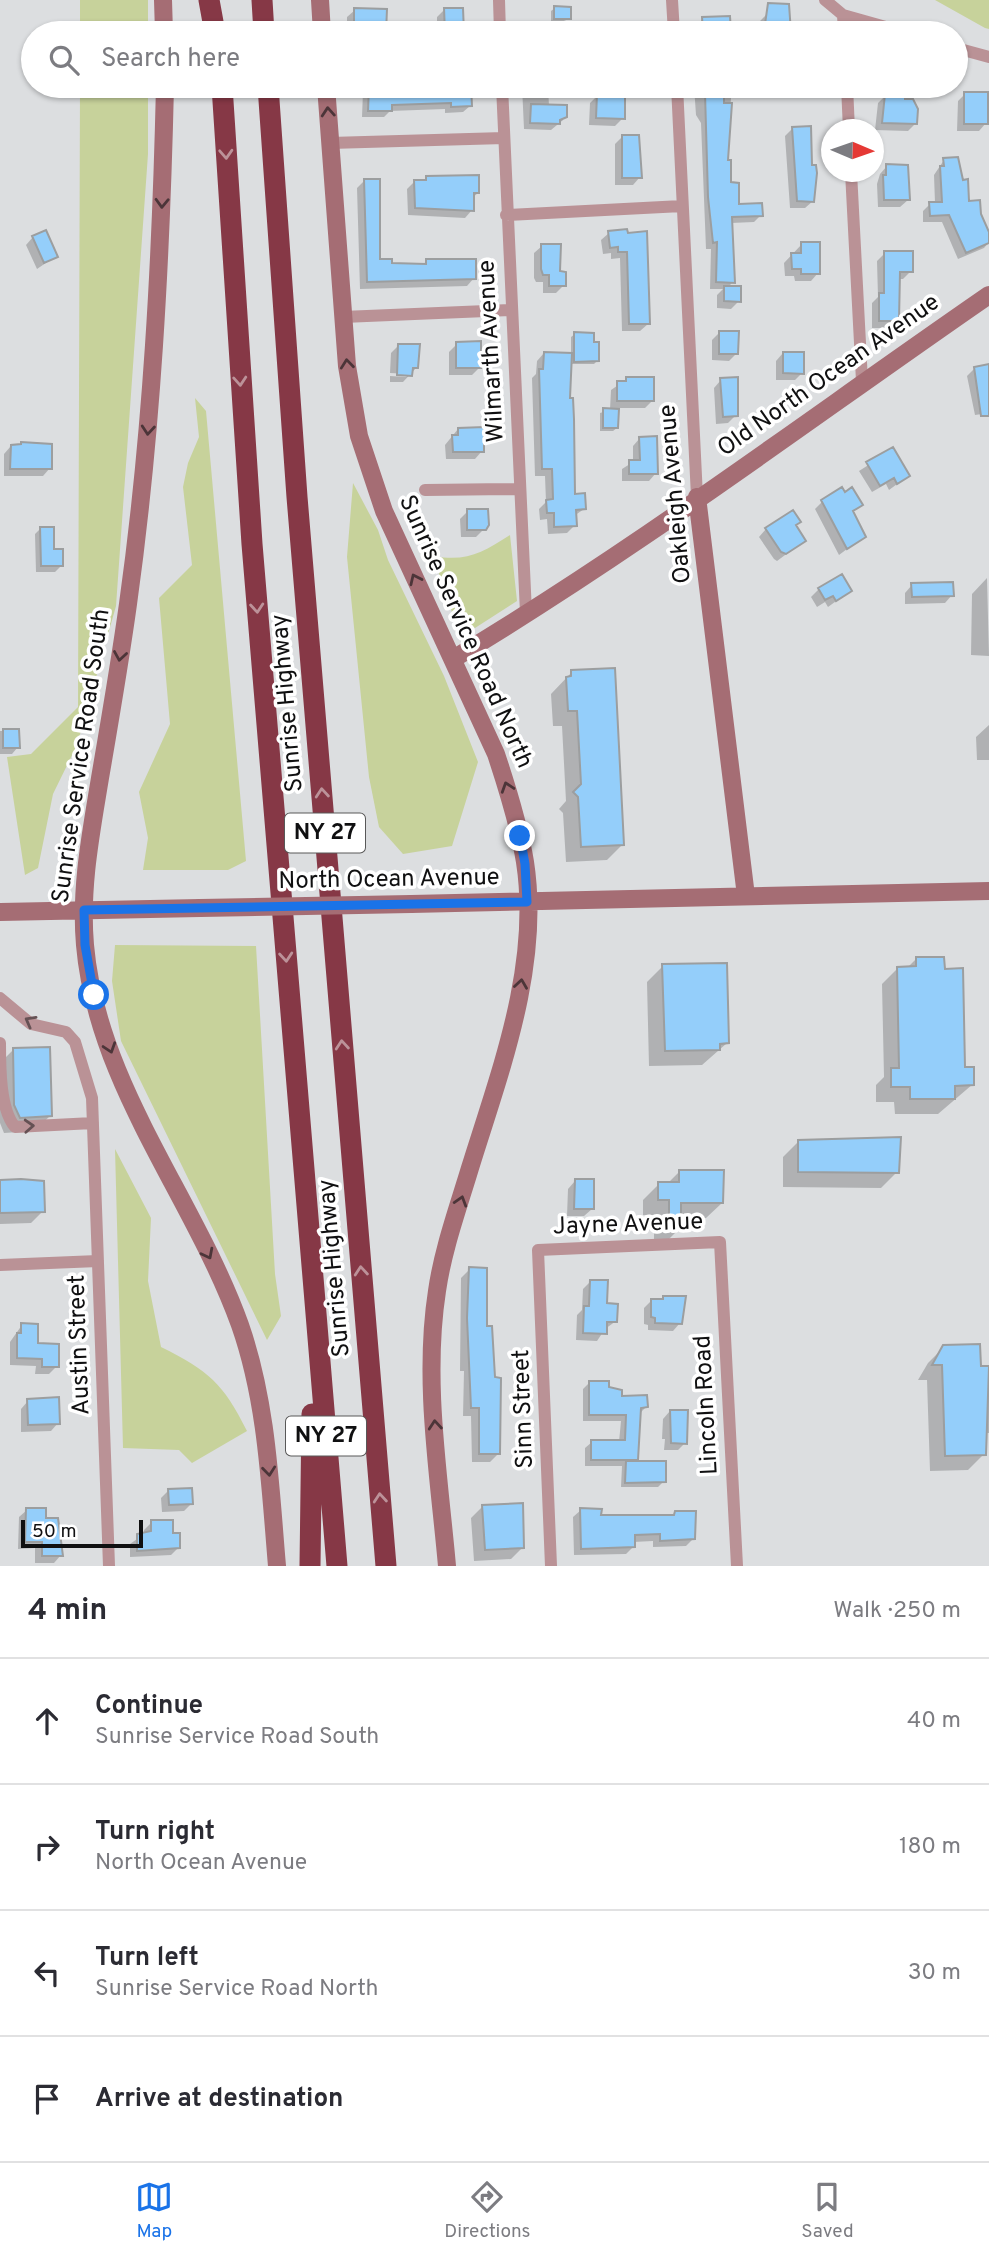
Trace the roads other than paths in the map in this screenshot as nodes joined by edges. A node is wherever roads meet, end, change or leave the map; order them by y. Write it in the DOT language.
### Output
graph roads {
  1 [pos="163,0"];
  2 [pos="209,0"];
  3 [pos="218,0"];
  4 [pos="262,0"];
  5 [pos="320,0"];
  6 [pos="499,0"];
  7 [pos="672,0"];
  8 [pos="825,0"];
  9 [pos="843,15"];
  10 [pos="164,21"];
  11 [pos="214,21"];
  12 [pos="217,21"];
  13 [pos="263,21"];
  14 [pos="322,21"];
  15 [pos="500,21"];
  16 [pos="673,21"];
  17 [pos="843,21"];
  18 [pos="864,21"];
  19 [pos="968,51"];
  20 [pos="989,57"];
  21 [pos="165,98"];
  22 [pos="223,98"];
  23 [pos="269,98"];
  24 [pos="327,98"];
  25 [pos="502,98"];
  26 [pos="678,98"];
  27 [pos="848,98"];
  28 [pos="848,119"];
  29 [pos="504,138"];
  30 [pos="330,143"];
  31 [pos="852,182"];
  32 [pos="682,206"];
  33 [pos="506,215"];
  34 [pos="989,295"];
  35 [pos="511,310"];
  36 [pos="343,317"];
  37 [pos="862,381"];
  38 [pos="520,489"];
  39 [pos="425,490"];
  40 [pos="697,497"];
  41 [pos="526,613"];
  42 [pos="453,659"];
  43 [pos="989,891"];
  44 [pos="746,896"];
  45 [pos="527,902"];
  46 [pos="84,910"];
  47 [pos="0,912"];
  48 [pos="0,998"];
  49 [pos="0,1043"];
  50 [pos="0,1082"];
  51 [pos="93,1123"];
  52 [pos="720,1242"];
  53 [pos="538,1250"];
  54 [pos="98,1261"];
  55 [pos="0,1265"];
  56 [pos="315,1306"];
  57 [pos="108,1566"];
  58 [pos="277,1566"];
  59 [pos="310,1566"];
  60 [pos="337,1566"];
  61 [pos="388,1566"];
  62 [pos="447,1566"];
  63 [pos="551,1566"];
  64 [pos="737,1566"];
  1 -- 10 [label="main road"];
  2 -- 11 [label="highway"];
  3 -- 12 [label="highway"];
  4 -- 13 [label="highway"];
  5 -- 14 [label="main road"];
  6 -- 15 [label="street"];
  7 -- 16 [label="street"];
  8 -- 9 [label="street"];
  9 -- 17 [label="street"];
  9 -- 18 [label="street"];
  19 -- 20 [label="street"];
  21 -- 46 [label="main road, Sunrise Service Road South, one-way"];
  22 -- 56 [label="highway, Sunrise Highway / NY 27, one-way"];
  61 -- 23 [label="highway, Sunrise Highway / NY 27, one-way"];
  30 -- 24 [label="main road, Sunrise Service Road North, one-way"];
  25 -- 29 [label="street, Wilmarth Avenue"];
  26 -- 32 [label="street, Oakleigh Avenue"];
  27 -- 28 [label="street"];
  29 -- 30 [label="street"];
  29 -- 33 [label="street, Wilmarth Avenue"];
  30 -- 36 [label="main road, Sunrise Service Road North"];
  31 -- 37 [label="street"];
  32 -- 33 [label="street"];
  32 -- 40 [label="street, Oakleigh Avenue"];
  33 -- 35 [label="street, Wilmarth Avenue"];
  34 -- 37 [label="main road, Old North Ocean Avenue"];
  35 -- 36 [label="street"];
  35 -- 38 [label="street, Wilmarth Avenue"];
  42 -- 36 [label="main road, Sunrise Service Road North, one-way"];
  37 -- 40 [label="main road, Old North Ocean Avenue"];
  38 -- 39 [label="street"];
  38 -- 41 [label="street, Wilmarth Avenue"];
  40 -- 41 [label="main road, Old North Ocean Avenue"];
  40 -- 44 [label="main road, Oakleigh Avenue"];
  41 -- 42 [label="main road, Old North Ocean Avenue"];
  45 -- 42 [label="main road, Sunrise Service Road North, one-way"];
  43 -- 44 [label="main road, North Ocean Avenue"];
  44 -- 45 [label="main road, North Ocean Avenue"];
  45 -- 46 [label="main road, North Ocean Avenue, bridge"];
  62 -- 45 [label="main road, Sunrise Service Road North, one-way"];
  46 -- 47 [label="main road, North Ocean Avenue"];
  46 -- 58 [label="main road, Sunrise Service Road South, one-way"];
  51 -- 48 [label="street, Austin Street, one-way"];
  49 -- 50 [label="street"];
  50 -- 51 [label="street, one-way"];
  51 -- 54 [label="street, Austin Street"];
  52 -- 53 [label="street, Jayne Avenue"];
  52 -- 64 [label="street, Lincoln Road"];
  53 -- 63 [label="street, Sinn Street"];
  54 -- 55 [label="street"];
  54 -- 57 [label="street, Austin Street"];
  56 -- 59 [label="highway"];
  56 -- 60 [label="highway, Sunrise Highway / NY 27"];
}
